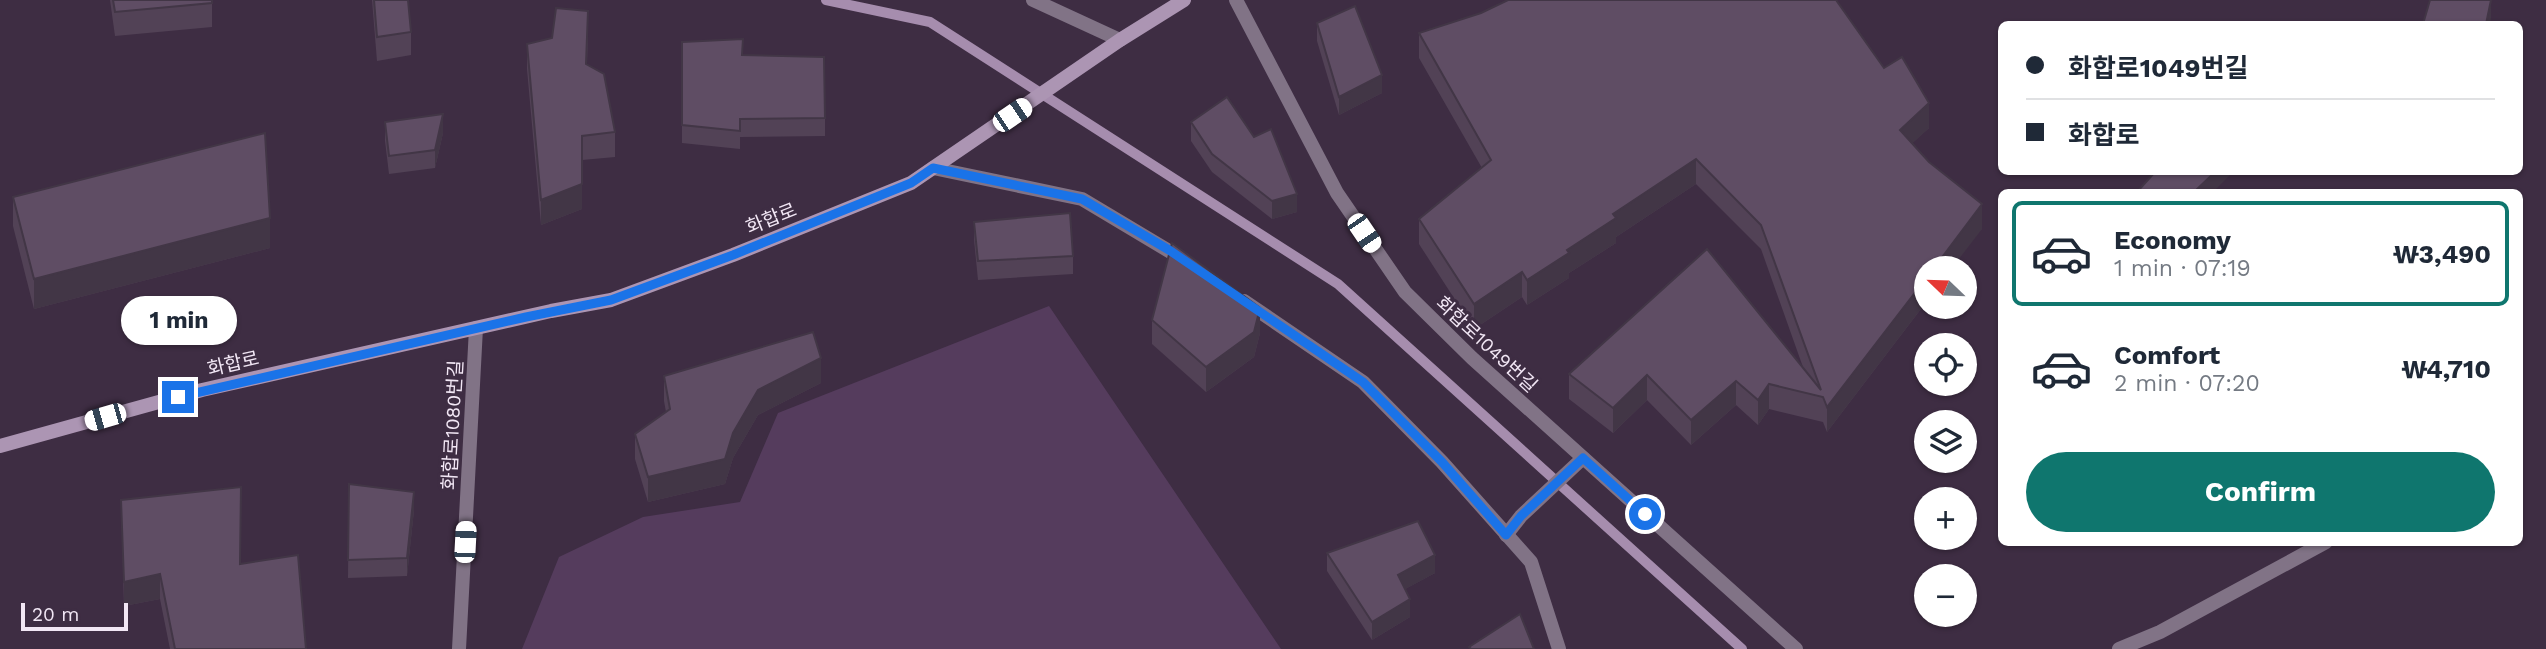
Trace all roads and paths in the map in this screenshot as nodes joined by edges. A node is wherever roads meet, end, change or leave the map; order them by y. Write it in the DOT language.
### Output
graph roads {
  1 [pos="1033,0"];
  2 [pos="1184,0"];
  3 [pos="1236,0"];
  4 [pos="1120,40"];
  5 [pos="933,168"];
  6 [pos="1192,265"];
  7 [pos="1237,296"];
  8 [pos="476,328"];
  9 [pos="0,446"];
  10 [pos="1579,462"];
  11 [pos="1506,535"];
  12 [pos="2319,546"];
  13 [pos="459,649"];
  14 [pos="1559,649"];
  15 [pos="1796,649"];
  16 [pos="2119,649"];
  1 -- 4 [label="street"];
  2 -- 4 [label="main road"];
  3 -- 10 [label="street, 화합로1049번길"];
  4 -- 5 [label="main road, 화합로"];
  5 -- 6 [label="street"];
  5 -- 8 [label="main road, 화합로"];
  7 -- 11 [label="street"];
  8 -- 9 [label="main road, 화합로"];
  8 -- 13 [label="street, 화합로1080번길"];
  10 -- 11 [label="street"];
  10 -- 15 [label="street, 화합로1049번길"];
  11 -- 14 [label="street"];
  12 -- 16 [label="street"];
}
